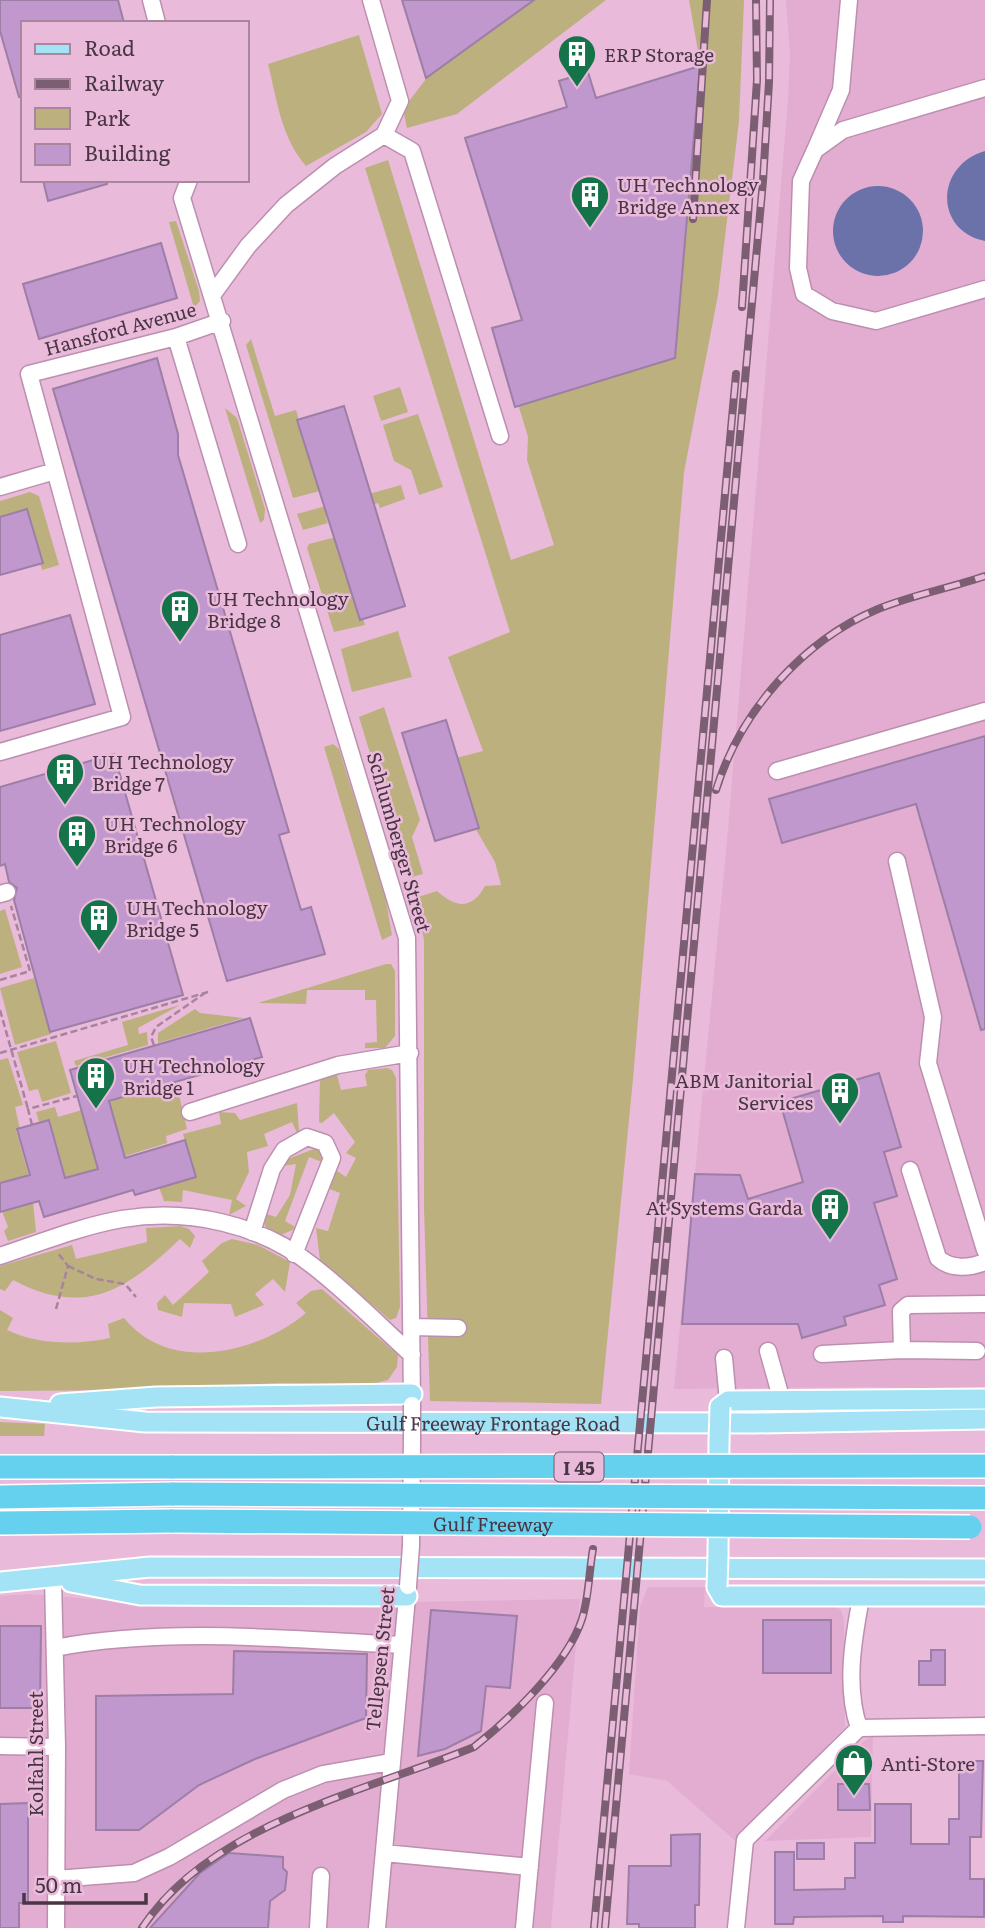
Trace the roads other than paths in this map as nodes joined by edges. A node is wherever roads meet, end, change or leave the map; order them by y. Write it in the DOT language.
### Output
graph roads {
  1 [pos="151,0"];
  2 [pos="371,0"];
  3 [pos="849,0"];
  4 [pos="156,21"];
  5 [pos="985,88"];
  6 [pos="384,135"];
  7 [pos="815,150"];
  8 [pos="188,182"];
  9 [pos="985,289"];
  10 [pos="213,294"];
  11 [pos="222,321"];
  12 [pos="176,337"];
  13 [pos="500,436"];
  14 [pos="55,471"];
  15 [pos="0,487"];
  16 [pos="238,544"];
  17 [pos="985,711"];
  18 [pos="0,752"];
  19 [pos="777,771"];
  20 [pos="897,861"];
  21 [pos="410,1053"];
  22 [pos="190,1112"];
  23 [pos="910,1170"];
  24 [pos="252,1232"];
  25 [pos="985,1250"];
  26 [pos="294,1254"];
  27 [pos="0,1256"];
  28 [pos="985,1262"];
  29 [pos="985,1304"];
  30 [pos="412,1327"];
  31 [pos="458,1328"];
  32 [pos="902,1350"];
  33 [pos="768,1351"];
  34 [pos="977,1351"];
  35 [pos="822,1354"];
  36 [pos="412,1355"];
  37 [pos="724,1358"];
  38 [pos="985,1399"];
  39 [pos="412,1400"];
  40 [pos="782,1401"];
  41 [pos="724,1404"];
  42 [pos="4,1407"];
  43 [pos="985,1419"];
  44 [pos="0,1456"];
  45 [pos="985,1466"];
  46 [pos="0,1467"];
  47 [pos="34,1467"];
  48 [pos="0,1497"];
  49 [pos="985,1498"];
  50 [pos="99,1520"];
  51 [pos="0,1523"];
  52 [pos="985,1527"];
  53 [pos="0,1529"];
  54 [pos="985,1569"];
  55 [pos="53,1579"];
  56 [pos="0,1582"];
  57 [pos="408,1591"];
  58 [pos="985,1596"];
  59 [pos="861,1598"];
  60 [pos="402,1646"];
  61 [pos="55,1648"];
  62 [pos="545,1703"];
  63 [pos="985,1726"];
  64 [pos="859,1728"];
  65 [pos="0,1746"];
  66 [pos="57,1747"];
  67 [pos="390,1762"];
  68 [pos="384,1853"];
  69 [pos="530,1867"];
  70 [pos="321,1876"];
  71 [pos="56,1879"];
  72 [pos="56,1928"];
  73 [pos="318,1928"];
  74 [pos="377,1928"];
  75 [pos="524,1928"];
  76 [pos="736,1928"];
  1 -- 4 [label="street"];
  2 -- 6 [label="street"];
  3 -- 7 [label="street"];
  5 -- 7 [label="street"];
  6 -- 10 [label="street"];
  6 -- 13 [label="street"];
  7 -- 9 [label="street"];
  8 -- 10 [label="street, Schlumberger Street"];
  10 -- 11 [label="street, Schlumberger Street"];
  11 -- 12 [label="street, Hansford Avenue"];
  11 -- 21 [label="street, Schlumberger Street"];
  12 -- 14 [label="street, Hansford Avenue"];
  12 -- 16 [label="street"];
  14 -- 15 [label="street"];
  14 -- 18 [label="street"];
  17 -- 19 [label="street"];
  20 -- 25 [label="street"];
  21 -- 22 [label="street"];
  21 -- 30 [label="street, Schlumberger Street"];
  23 -- 28 [label="street"];
  24 -- 26 [label="street"];
  24 -- 26 [label="street"];
  24 -- 27 [label="street"];
  26 -- 36 [label="street"];
  29 -- 32 [label="street"];
  30 -- 31 [label="street"];
  30 -- 36 [label="street, Schlumberger Street"];
  32 -- 34 [label="street"];
  32 -- 35 [label="street"];
  33 -- 40 [label="street"];
  36 -- 39 [label="street, Schlumberger Street"];
  37 -- 41 [label="street"];
  38 -- 40 [label="main road"];
  39 -- 42 [label="main road"];
  39 -- 57 [label="street, Tellepsen Street, bridge"];
  40 -- 41 [label="main road"];
  41 -- 59 [label="main road, bridge"];
  42 -- 43 [label="main road, Gulf Freeway Frontage Road"];
  44 -- 47 [label="highway"];
  45 -- 47 [label="highway, I 45, bridge"];
  46 -- 47 [label="highway, I 45"];
  48 -- 49 [label="highway, Gulf Freeway, bridge"];
  50 -- 51 [label="highway, Gulf Freeway"];
  50 -- 52 [label="highway, Gulf Freeway, bridge"];
  50 -- 53 [label="highway"];
  54 -- 55 [label="main road"];
  55 -- 56 [label="main road"];
  55 -- 57 [label="main road"];
  55 -- 61 [label="street, Kolfahl Street"];
  57 -- 60 [label="street, Tellepsen Street"];
  58 -- 59 [label="main road"];
  59 -- 64 [label="street"];
  60 -- 61 [label="street"];
  60 -- 67 [label="street, Tellepsen Street"];
  61 -- 66 [label="street, Kolfahl Street"];
  62 -- 69 [label="street"];
  63 -- 64 [label="street"];
  64 -- 76 [label="street"];
  65 -- 66 [label="street"];
  66 -- 71 [label="street, Kolfahl Street"];
  67 -- 68 [label="street, Tellepsen Street"];
  67 -- 71 [label="street"];
  68 -- 69 [label="street"];
  68 -- 74 [label="street, Tellepsen Street"];
  69 -- 75 [label="street"];
  70 -- 73 [label="street"];
  71 -- 72 [label="street, Kolfahl Street"];
}
